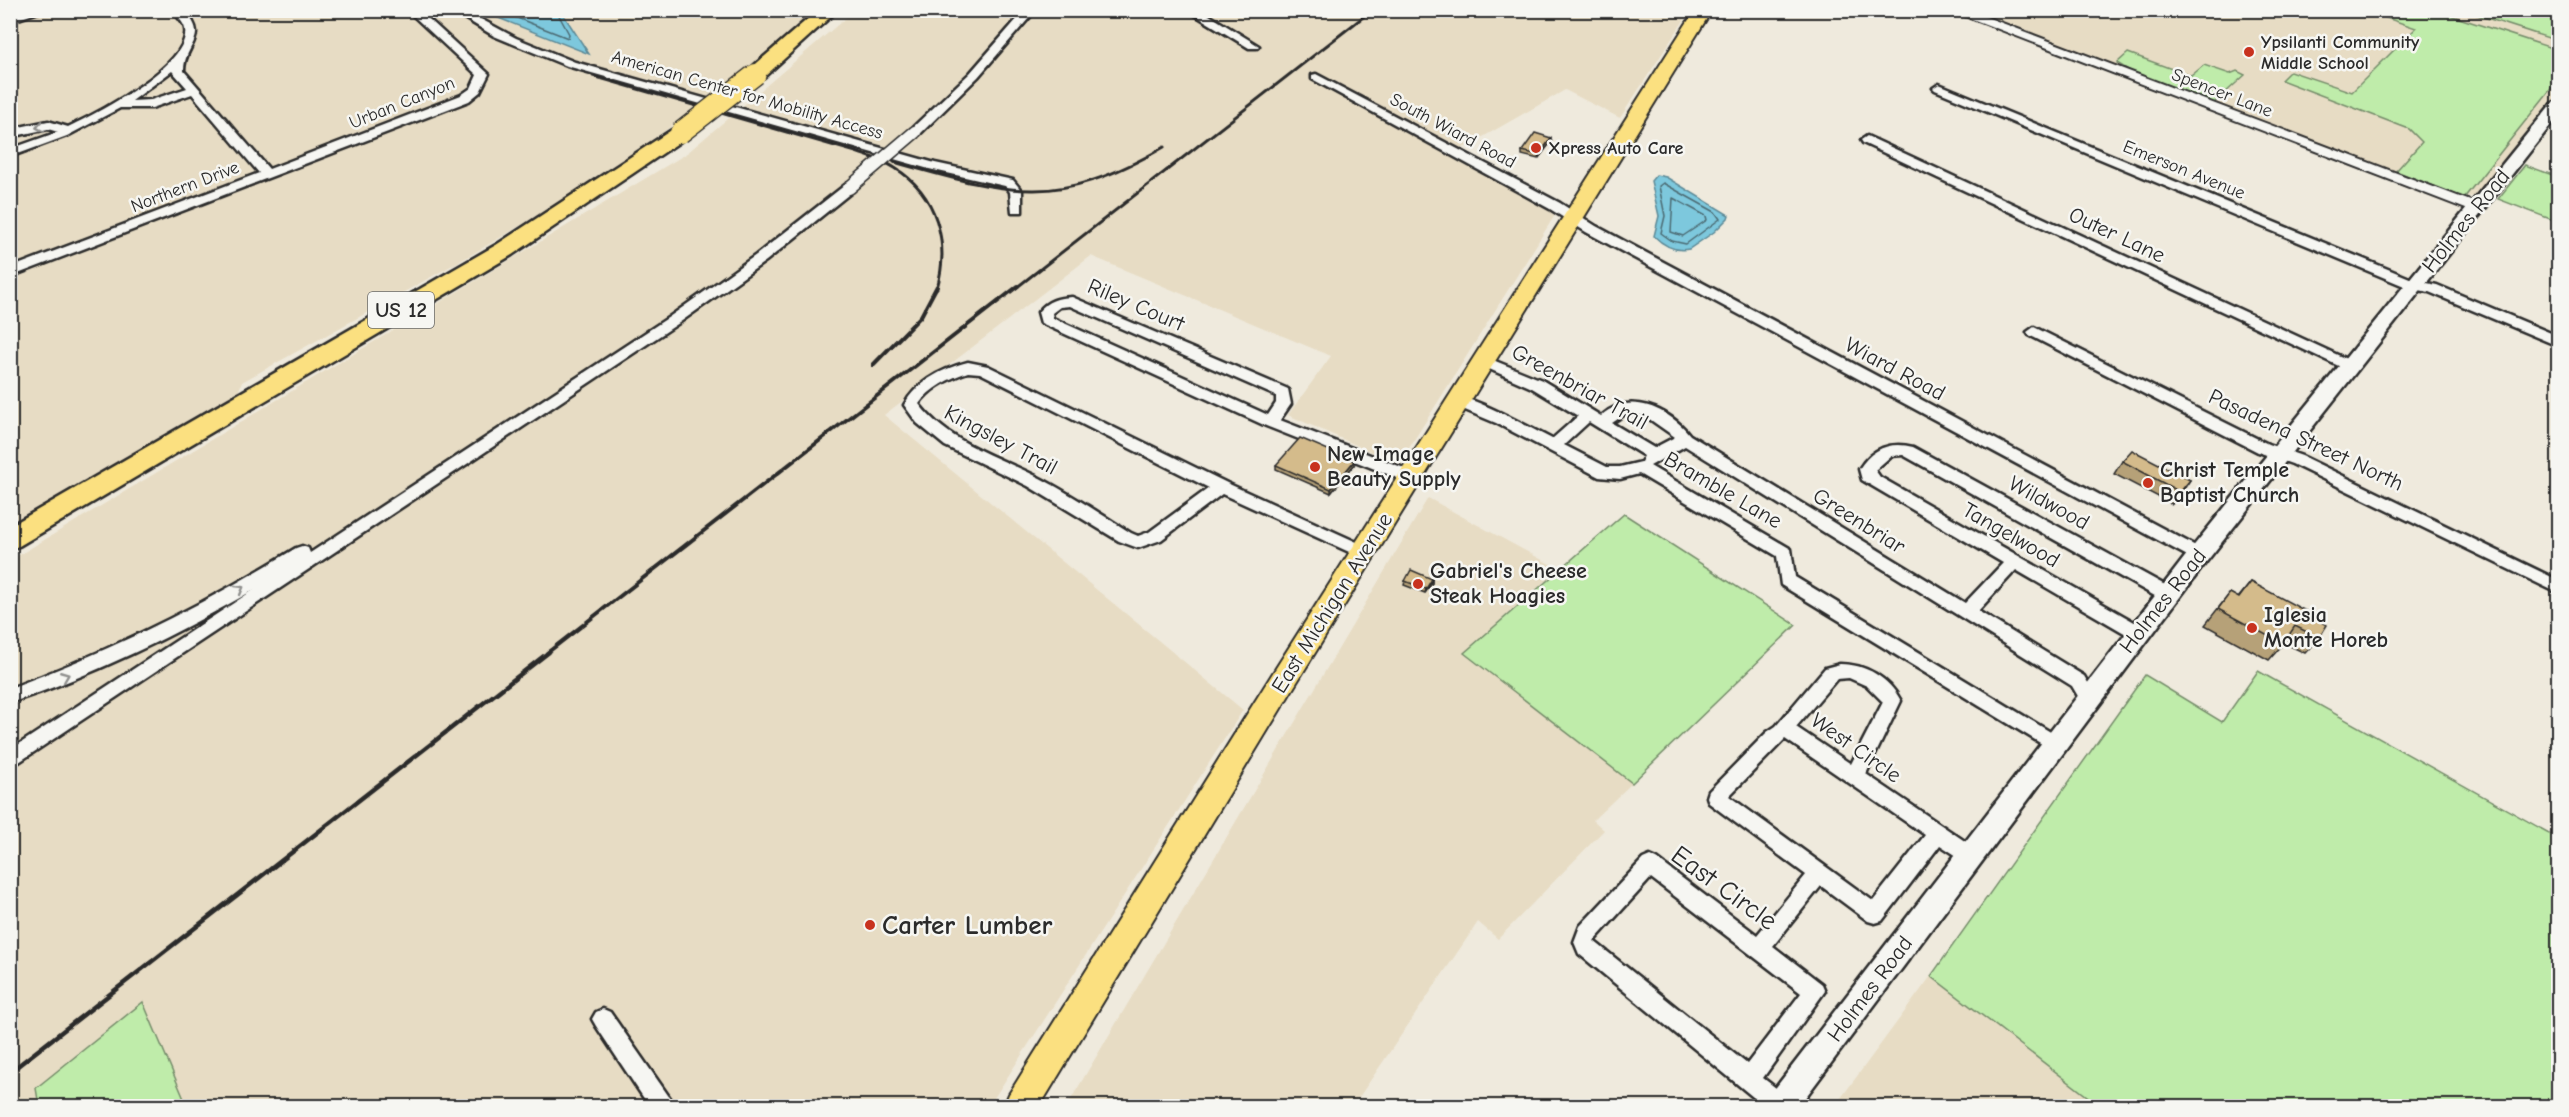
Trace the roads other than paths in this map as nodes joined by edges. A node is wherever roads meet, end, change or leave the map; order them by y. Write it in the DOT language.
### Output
graph roads {
  1 [pos="40,10"];
  2 [pos="177,10"];
  3 [pos="412,10"];
  4 [pos="456,10"];
  5 [pos="829,10"];
  6 [pos="1023,10"];
  7 [pos="1031,10"];
  8 [pos="1192,10"];
  9 [pos="1704,10"];
  10 [pos="1954,10"];
  11 [pos="10,20"];
  12 [pos="1253,46"];
  13 [pos="178,60"];
  14 [pos="1316,77"];
  15 [pos="1939,88"];
  16 [pos="193,90"];
  17 [pos="116,105"];
  18 [pos="2559,106"];
  19 [pos="910,130"];
  20 [pos="69,131"];
  21 [pos="10,133"];
  22 [pos="1867,140"];
  23 [pos="11,152"];
  24 [pos="267,175"];
  25 [pos="845,186"];
  26 [pos="2476,208"];
  27 [pos="1017,209"];
  28 [pos="1572,219"];
  29 [pos="10,273"];
  30 [pos="2414,285"];
  31 [pos="2034,332"];
  32 [pos="2559,341"];
  33 [pos="1484,361"];
  34 [pos="2350,366"];
  35 [pos="1458,401"];
  36 [pos="1595,418"];
  37 [pos="1271,422"];
  38 [pos="1684,440"];
  39 [pos="1552,447"];
  40 [pos="1908,451"];
  41 [pos="1654,455"];
  42 [pos="2280,455"];
  43 [pos="1641,468"];
  44 [pos="1411,477"];
  45 [pos="1221,487"];
  46 [pos="10,539"];
  47 [pos="1364,552"];
  48 [pos="2199,555"];
  49 [pos="2013,562"];
  50 [pos="2559,587"];
  51 [pos="2168,595"];
  52 [pos="1966,613"];
  53 [pos="2139,633"];
  54 [pos="10,696"];
  55 [pos="2088,698"];
  56 [pos="1782,730"];
  57 [pos="2055,744"];
  58 [pos="10,760"];
  59 [pos="1854,776"];
  60 [pos="1937,834"];
  61 [pos="1971,856"];
  62 [pos="1819,874"];
  63 [pos="1759,948"];
  64 [pos="603,1019"];
  65 [pos="1749,1079"];
  66 [pos="1781,1106"];
  67 [pos="662,1107"];
  68 [pos="1021,1107"];
  1 -- 11 [label="street"];
  2 -- 13 [label="street"];
  3 -- 24 [label="street, Urban Canyon"];
  4 -- 27 [label="street, American Center for Mobility Access"];
  5 -- 46 [label="highway, US 12 / US 12, bridge"];
  6 -- 19 [label="street"];
  7 -- 19 [label="street"];
  8 -- 12 [label="street"];
  9 -- 28 [label="main road, East Michigan Avenue"];
  10 -- 26 [label="street, Spencer Lane"];
  13 -- 16 [label="street, Northern Drive"];
  13 -- 17 [label="street"];
  14 -- 28 [label="street, South Wiard Road"];
  15 -- 30 [label="street, Emerson Avenue"];
  16 -- 17 [label="street"];
  16 -- 24 [label="street, Northern Drive"];
  17 -- 20 [label="street"];
  18 -- 26 [label="main road, Holmes Road"];
  19 -- 25 [label="street, bridge"];
  20 -- 21 [label="street, one-way"];
  20 -- 23 [label="street"];
  22 -- 34 [label="street, Outer Lane"];
  24 -- 29 [label="street, Northern Drive"];
  54 -- 25 [label="street, one-way"];
  25 -- 58 [label="street"];
  26 -- 30 [label="main road, Holmes Road"];
  28 -- 33 [label="main road, East Michigan Avenue"];
  28 -- 48 [label="street, Wiard Road"];
  30 -- 32 [label="street, Emerson Avenue"];
  30 -- 34 [label="main road, Holmes Road"];
  31 -- 42 [label="street, Pasadena Street North"];
  33 -- 35 [label="main road, East Michigan Avenue"];
  33 -- 36 [label="street, Greenbriar Trail"];
  34 -- 42 [label="main road, Holmes Road"];
  35 -- 39 [label="street, Bramble Lane"];
  35 -- 44 [label="main road, East Michigan Avenue"];
  36 -- 38 [label="street, Greenbriar"];
  36 -- 39 [label="street, Greenbriar"];
  36 -- 41 [label="street, Greenbriar Trail"];
  37 -- 37 [label="street, Riley Court"];
  37 -- 44 [label="street, Riley Court"];
  38 -- 41 [label="street, Greenbriar Trail"];
  38 -- 52 [label="street, Greenbriar"];
  39 -- 43 [label="street, Bramble Lane"];
  40 -- 49 [label="street, Tangelwood"];
  40 -- 51 [label="street, Wildwood"];
  41 -- 43 [label="street, Greenbriar Trail"];
  42 -- 48 [label="main road, Holmes Road"];
  42 -- 50 [label="street, Pasadena Street North"];
  43 -- 57 [label="street, Bramble Lane"];
  44 -- 47 [label="main road, East Michigan Avenue"];
  45 -- 45 [label="street, Kingsley Trail"];
  45 -- 47 [label="street, Kingsley Trail"];
  47 -- 68 [label="main road, East Michigan Avenue"];
  48 -- 51 [label="main road, Holmes Road"];
  49 -- 52 [label="street"];
  49 -- 53 [label="street, Tangelwood"];
  51 -- 53 [label="main road, Holmes Road"];
  52 -- 55 [label="street, Greenbriar"];
  53 -- 55 [label="main road, Holmes Road"];
  55 -- 57 [label="main road, Holmes Road"];
  56 -- 59 [label="street, West Circle"];
  56 -- 59 [label="street"];
  56 -- 62 [label="street, West Circle"];
  57 -- 61 [label="main road, Holmes Road"];
  59 -- 60 [label="street, West Circle"];
  60 -- 61 [label="street, West Circle"];
  60 -- 62 [label="street, West Circle"];
  61 -- 66 [label="main road, Holmes Road"];
  62 -- 63 [label="street"];
  63 -- 65 [label="street, East Circle"];
  63 -- 65 [label="street, East Circle"];
  64 -- 67 [label="street"];
  65 -- 66 [label="street, East Circle"];
}
